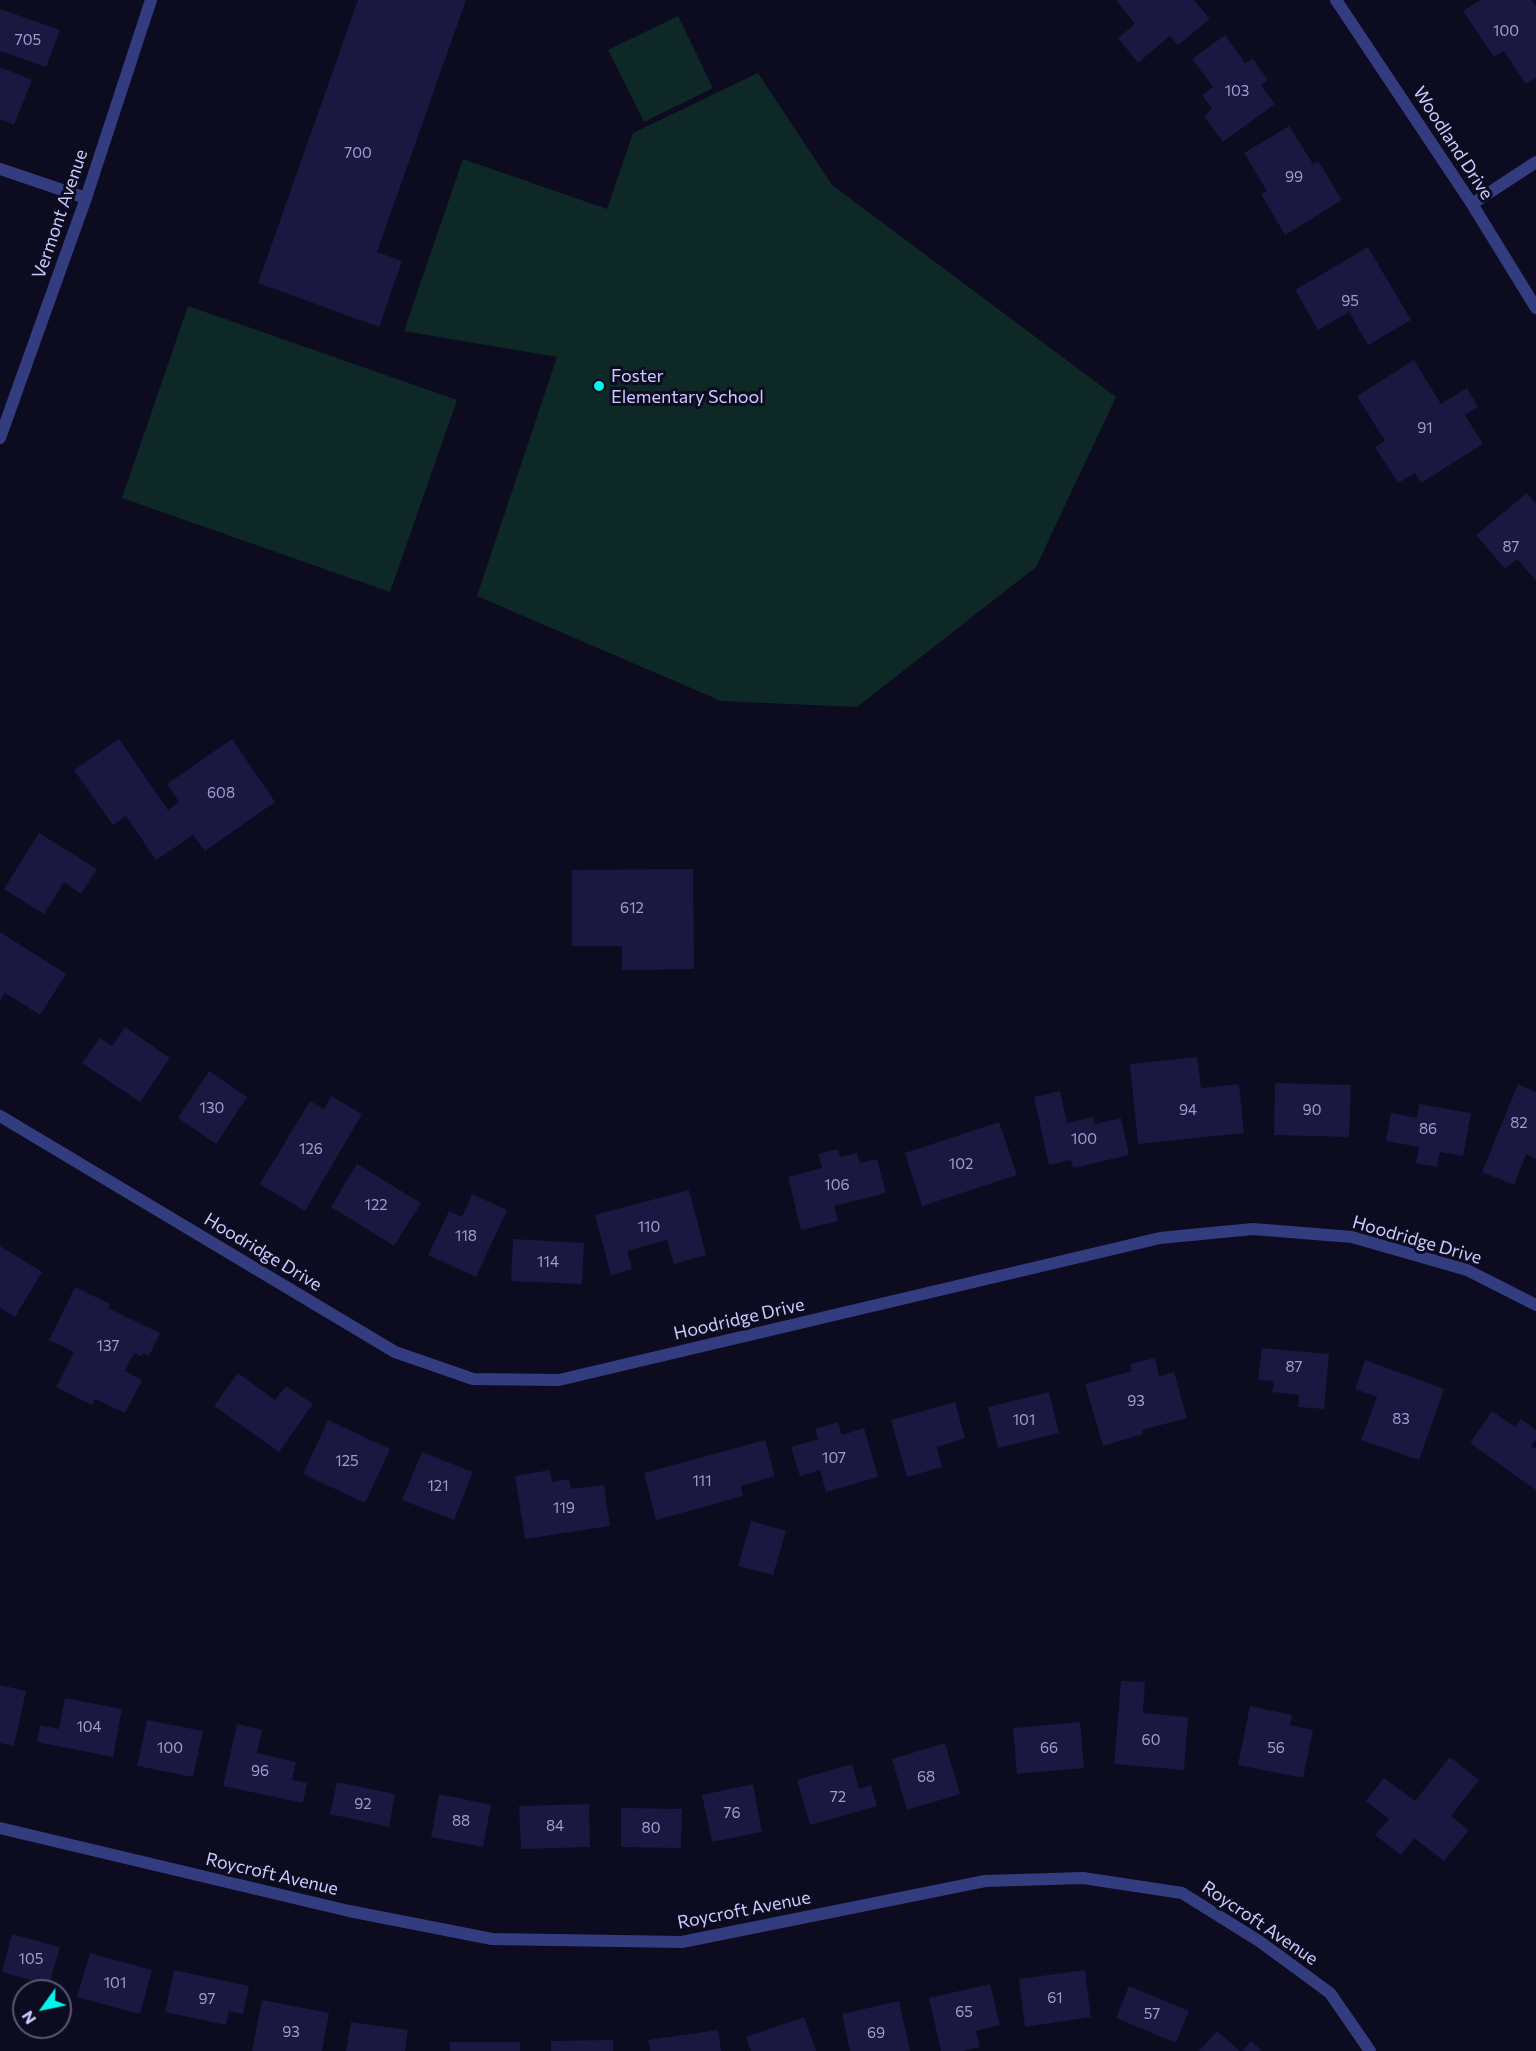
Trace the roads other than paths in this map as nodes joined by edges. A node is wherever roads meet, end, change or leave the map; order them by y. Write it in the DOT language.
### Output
graph roads {
  1 [pos="151,0"];
  2 [pos="1336,0"];
  3 [pos="1536,162"];
  4 [pos="0,169"];
  5 [pos="86,198"];
  6 [pos="1472,204"];
  7 [pos="1536,308"];
  8 [pos="0,438"];
  9 [pos="0,1116"];
  10 [pos="1536,1305"];
  11 [pos="0,1828"];
  12 [pos="1370,2051"];
  1 -- 5 [label="street, Vermont Avenue"];
  2 -- 6 [label="street, Woodland Drive"];
  3 -- 6 [label="street"];
  4 -- 5 [label="street"];
  5 -- 8 [label="street, Vermont Avenue"];
  6 -- 7 [label="street, Woodland Drive"];
  9 -- 10 [label="street, Hoodridge Drive"];
  11 -- 12 [label="street, Roycroft Avenue"];
}
